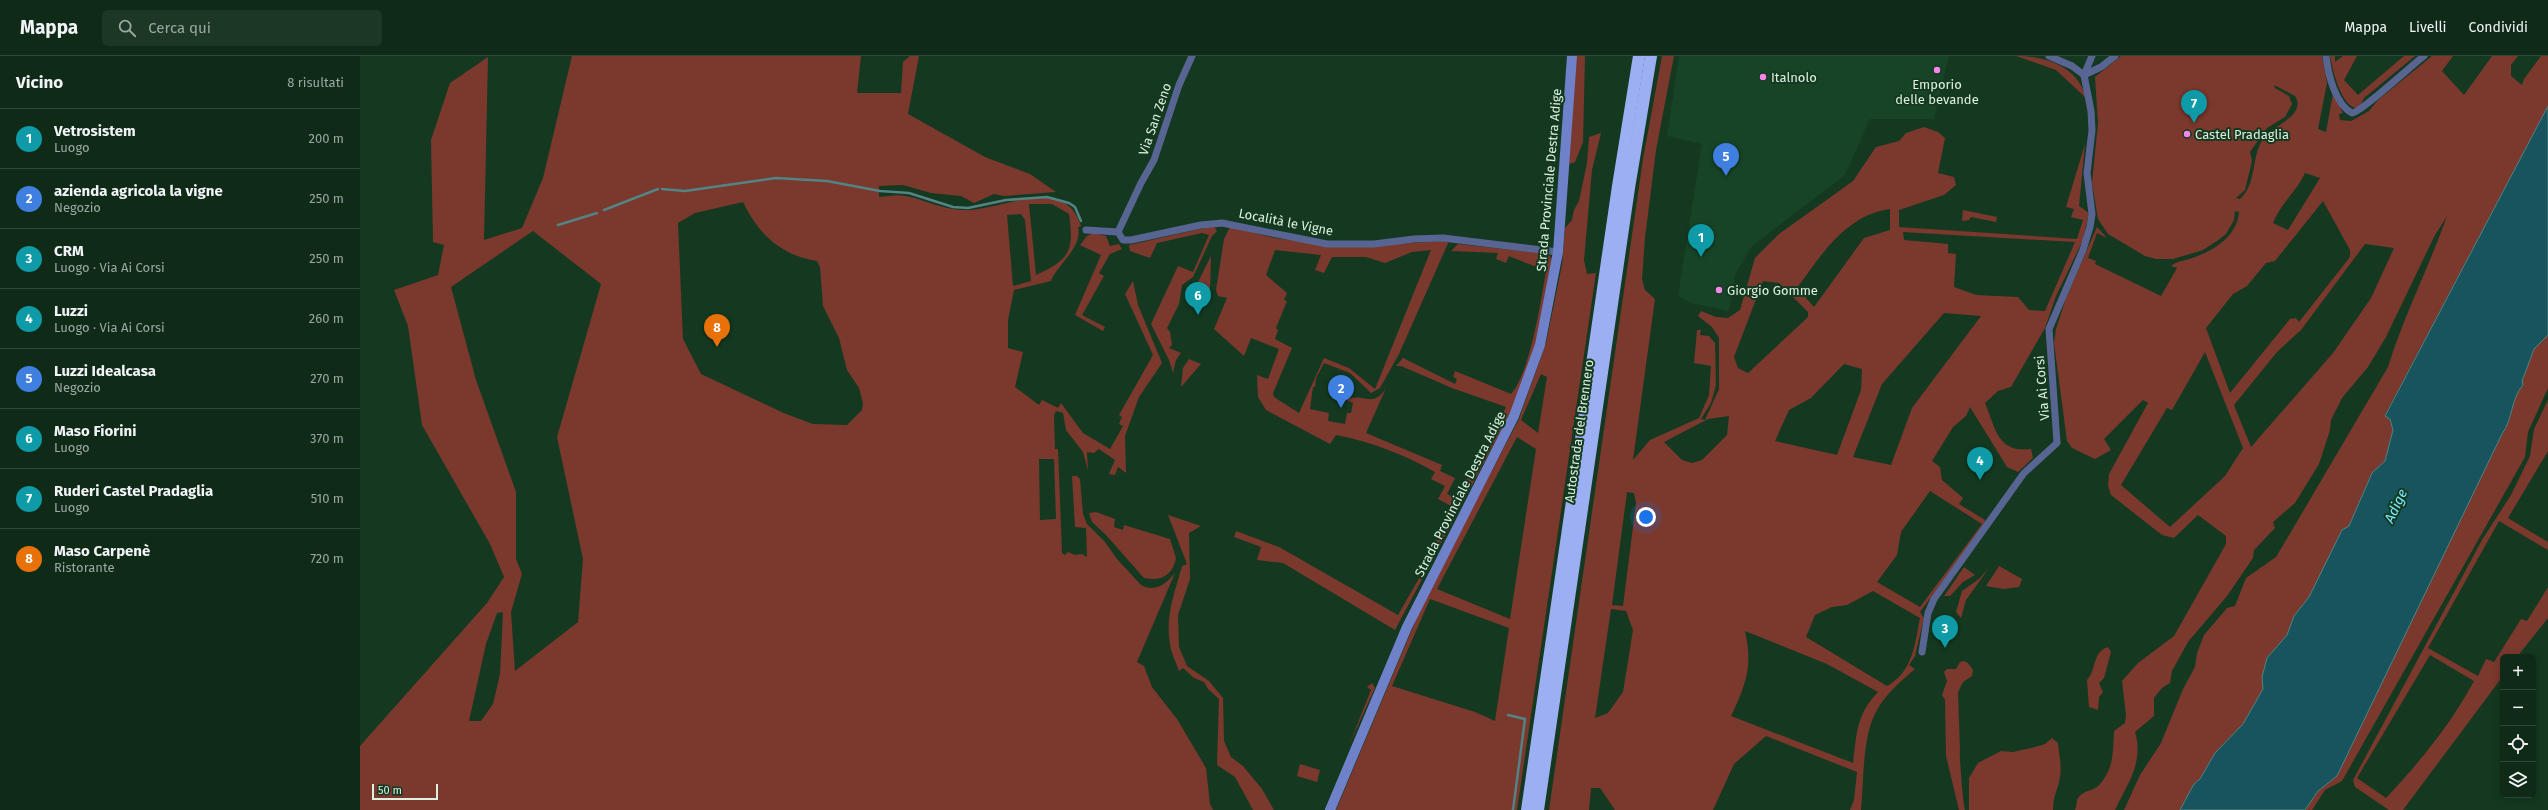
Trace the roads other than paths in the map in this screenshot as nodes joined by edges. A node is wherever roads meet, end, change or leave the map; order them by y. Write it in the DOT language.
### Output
graph roads {
  1 [pos="1192,56"];
  2 [pos="1572,56"];
  3 [pos="1639,56"];
  4 [pos="1651,56"];
  5 [pos="2049,56"];
  6 [pos="2092,56"];
  7 [pos="2115,56"];
  8 [pos="2326,56"];
  9 [pos="2424,56"];
  10 [pos="2084,76"];
  11 [pos="1086,230"];
  12 [pos="1118,232"];
  13 [pos="1558,252"];
  14 [pos="1922,652"];
  15 [pos="1330,810"];
  16 [pos="1527,810"];
  17 [pos="1538,810"];
  1 -- 12 [label="street, Via San Zeno"];
  2 -- 13 [label="main road, Strada Provinciale Destra Adige"];
  3 -- 16 [label="highway, Autostrada del Brennero"];
  4 -- 17 [label="highway, Autostrada del Brennero"];
  5 -- 10 [label="street"];
  6 -- 10 [label="street"];
  7 -- 10 [label="street"];
  8 -- 9 [label="street"];
  10 -- 14 [label="street, Via Ai Corsi"];
  11 -- 12 [label="street, Località le Vigne"];
  12 -- 13 [label="street, Località le Vigne"];
  13 -- 15 [label="main road, Strada Provinciale Destra Adige"];
}
